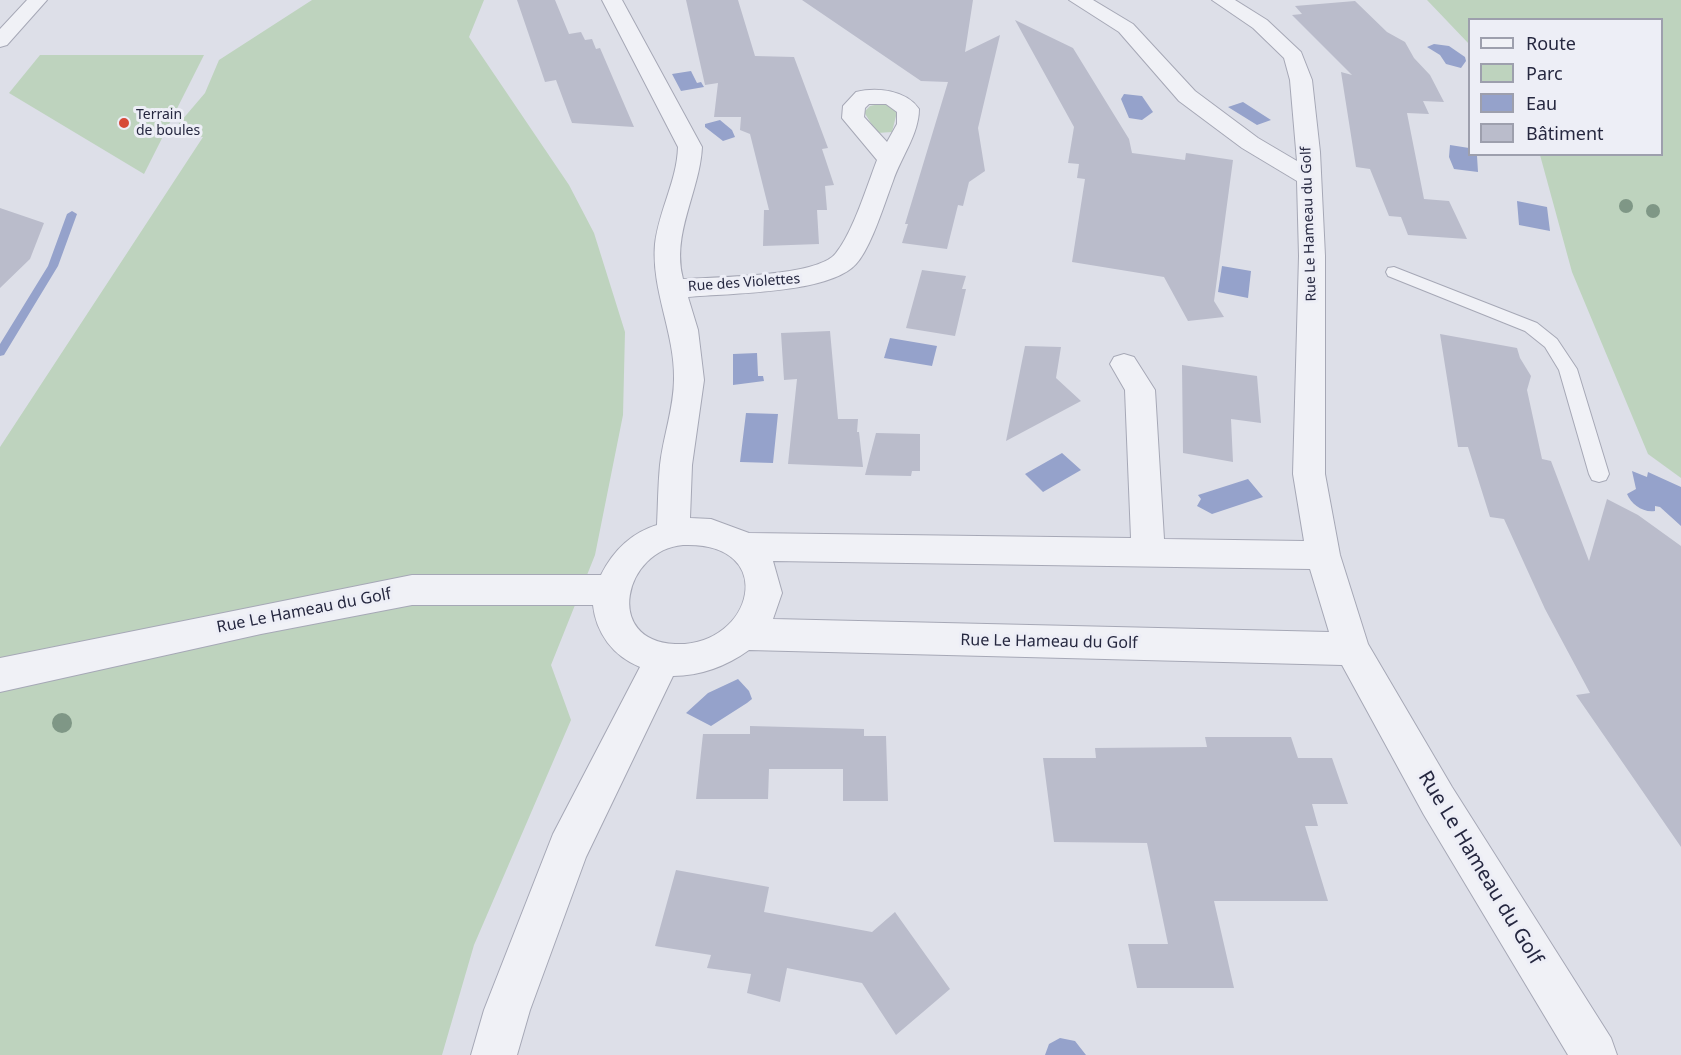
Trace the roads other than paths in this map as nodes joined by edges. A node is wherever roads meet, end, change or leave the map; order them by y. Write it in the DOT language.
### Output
graph roads {
  1 [pos="37,0"];
  2 [pos="612,0"];
  3 [pos="1079,0"];
  4 [pos="1222,0"];
  5 [pos="0,41"];
  6 [pos="889,159"];
  7 [pos="1307,177"];
  8 [pos="1394,272"];
  9 [pos="673,289"];
  10 [pos="1124,364"];
  11 [pos="1599,474"];
  12 [pos="673,533"];
  13 [pos="743,547"];
  14 [pos="1148,553"];
  15 [pos="1323,555"];
  16 [pos="612,590"];
  17 [pos="746,634"];
  18 [pos="1352,649"];
  19 [pos="662,660"];
  20 [pos="0,675"];
  21 [pos="495,1055"];
  22 [pos="1593,1055"];
  1 -- 5 [label="street"];
  2 -- 9 [label="street"];
  3 -- 7 [label="street"];
  4 -- 7 [label="street, Rue Le Hameau du Golf"];
  6 -- 9 [label="street, Rue des Violettes"];
  7 -- 15 [label="street, Rue Le Hameau du Golf"];
  8 -- 11 [label="lane"];
  9 -- 12 [label="street"];
  10 -- 14 [label="street"];
  12 -- 13 [label="street"];
  12 -- 16 [label="street"];
  13 -- 14 [label="street"];
  13 -- 17 [label="street"];
  14 -- 15 [label="street"];
  15 -- 18 [label="street, Rue Le Hameau du Golf"];
  16 -- 19 [label="street"];
  16 -- 20 [label="street, Rue Le Hameau du Golf"];
  17 -- 18 [label="street, Rue Le Hameau du Golf"];
  17 -- 19 [label="street"];
  18 -- 22 [label="street, Rue Le Hameau du Golf"];
  19 -- 21 [label="street"];
}
